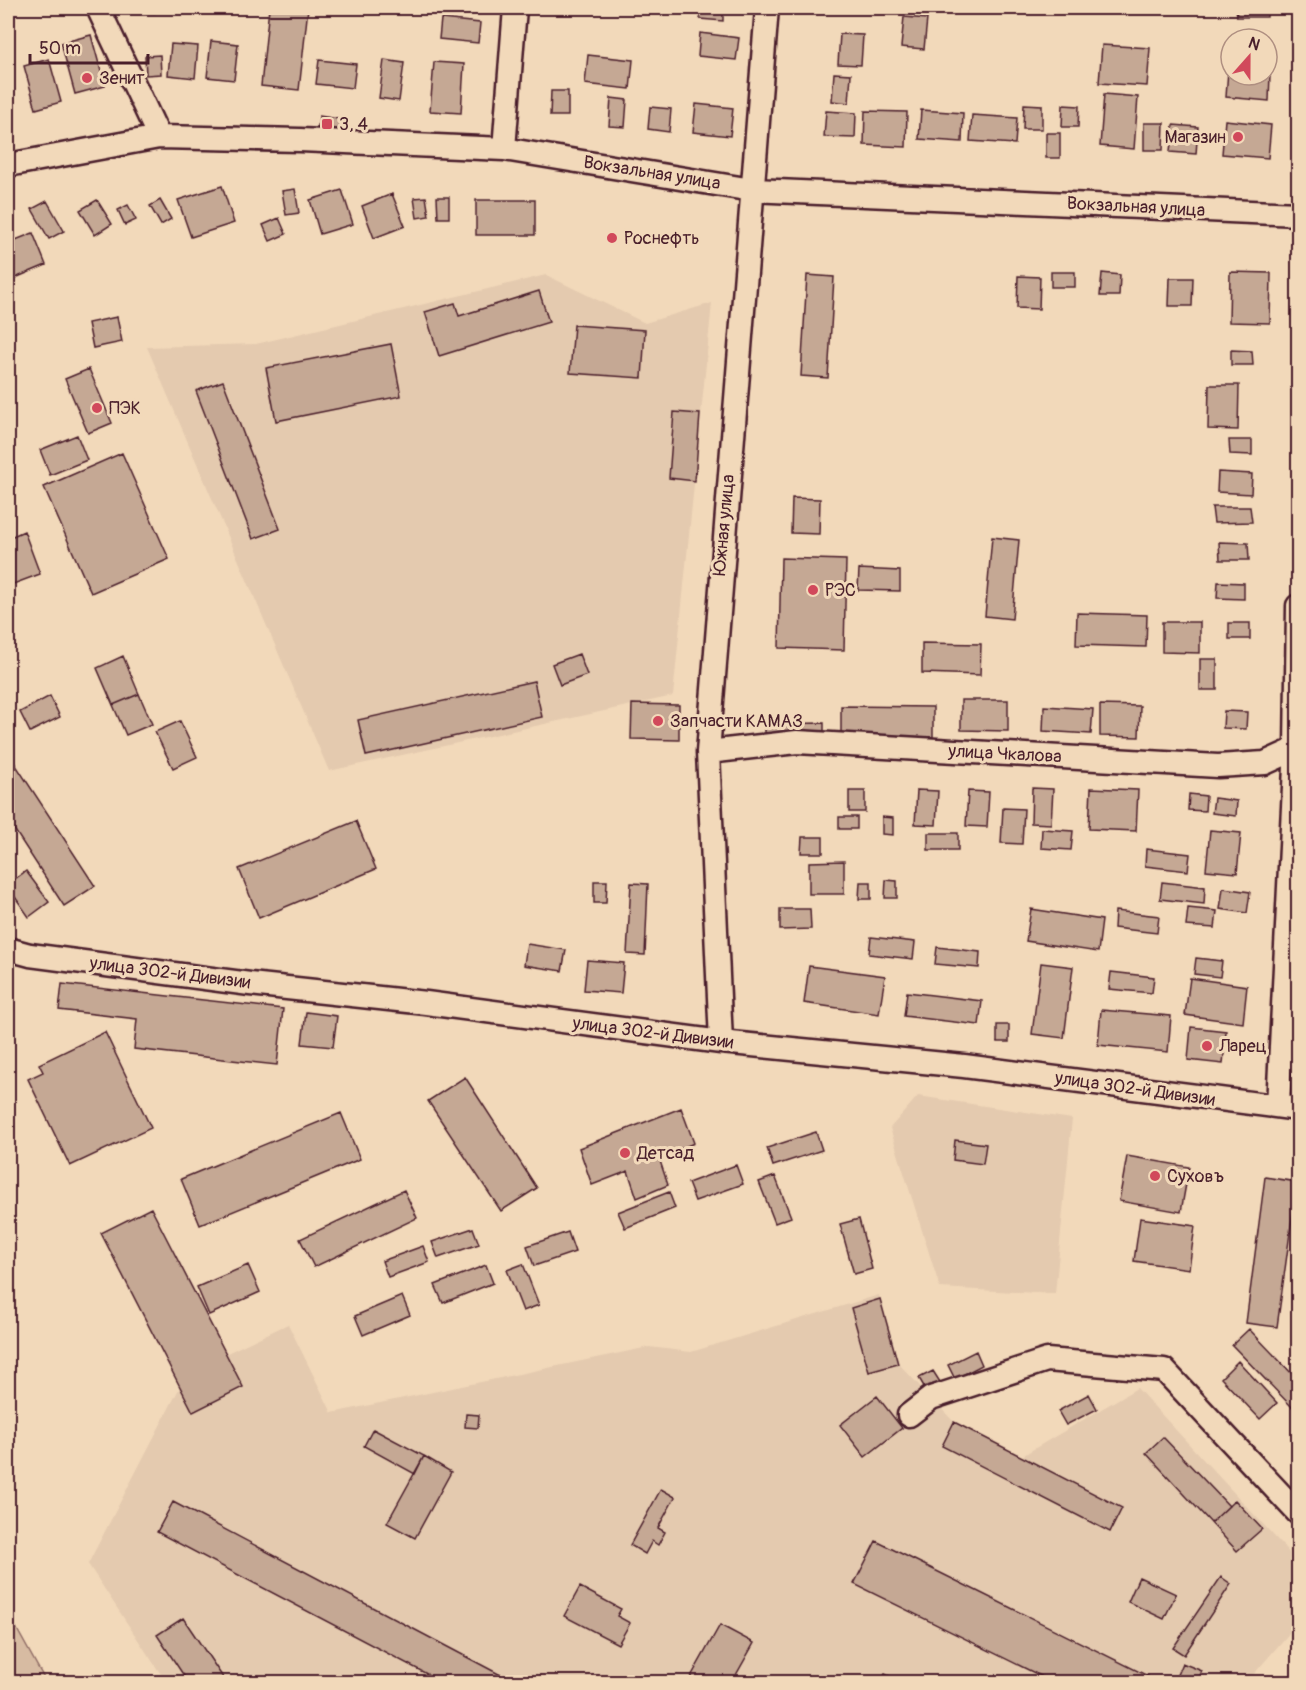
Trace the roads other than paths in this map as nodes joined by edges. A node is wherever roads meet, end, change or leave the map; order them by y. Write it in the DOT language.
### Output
graph roads {
  1 [pos="98,8"];
  2 [pos="515,8"];
  3 [pos="767,8"];
  4 [pos="159,138"];
  5 [pos="504,149"];
  6 [pos="8,165"];
  7 [pos="752,190"];
  8 [pos="1299,214"];
  9 [pos="1299,606"];
  10 [pos="1297,748"];
  11 [pos="708,752"];
  12 [pos="8,949"];
  13 [pos="721,1042"];
  14 [pos="1288,1108"];
  15 [pos="909,1415"];
  16 [pos="1299,1513"];
  1 -- 4 [label="street"];
  2 -- 5 [label="street"];
  3 -- 7 [label="street, Южная улица"];
  4 -- 5 [label="street, Вокзальная улица"];
  4 -- 6 [label="street, Вокзальная улица"];
  5 -- 7 [label="street, Вокзальная улица"];
  7 -- 8 [label="street, Вокзальная улица"];
  7 -- 11 [label="street, Южная улица"];
  9 -- 10 [label="street"];
  10 -- 11 [label="street, улица Чкалова"];
  10 -- 14 [label="street"];
  11 -- 13 [label="street, Южная улица"];
  12 -- 13 [label="street, улица 302-й Дивизии"];
  13 -- 14 [label="street, улица 302-й Дивизии"];
  15 -- 16 [label="street"];
}
